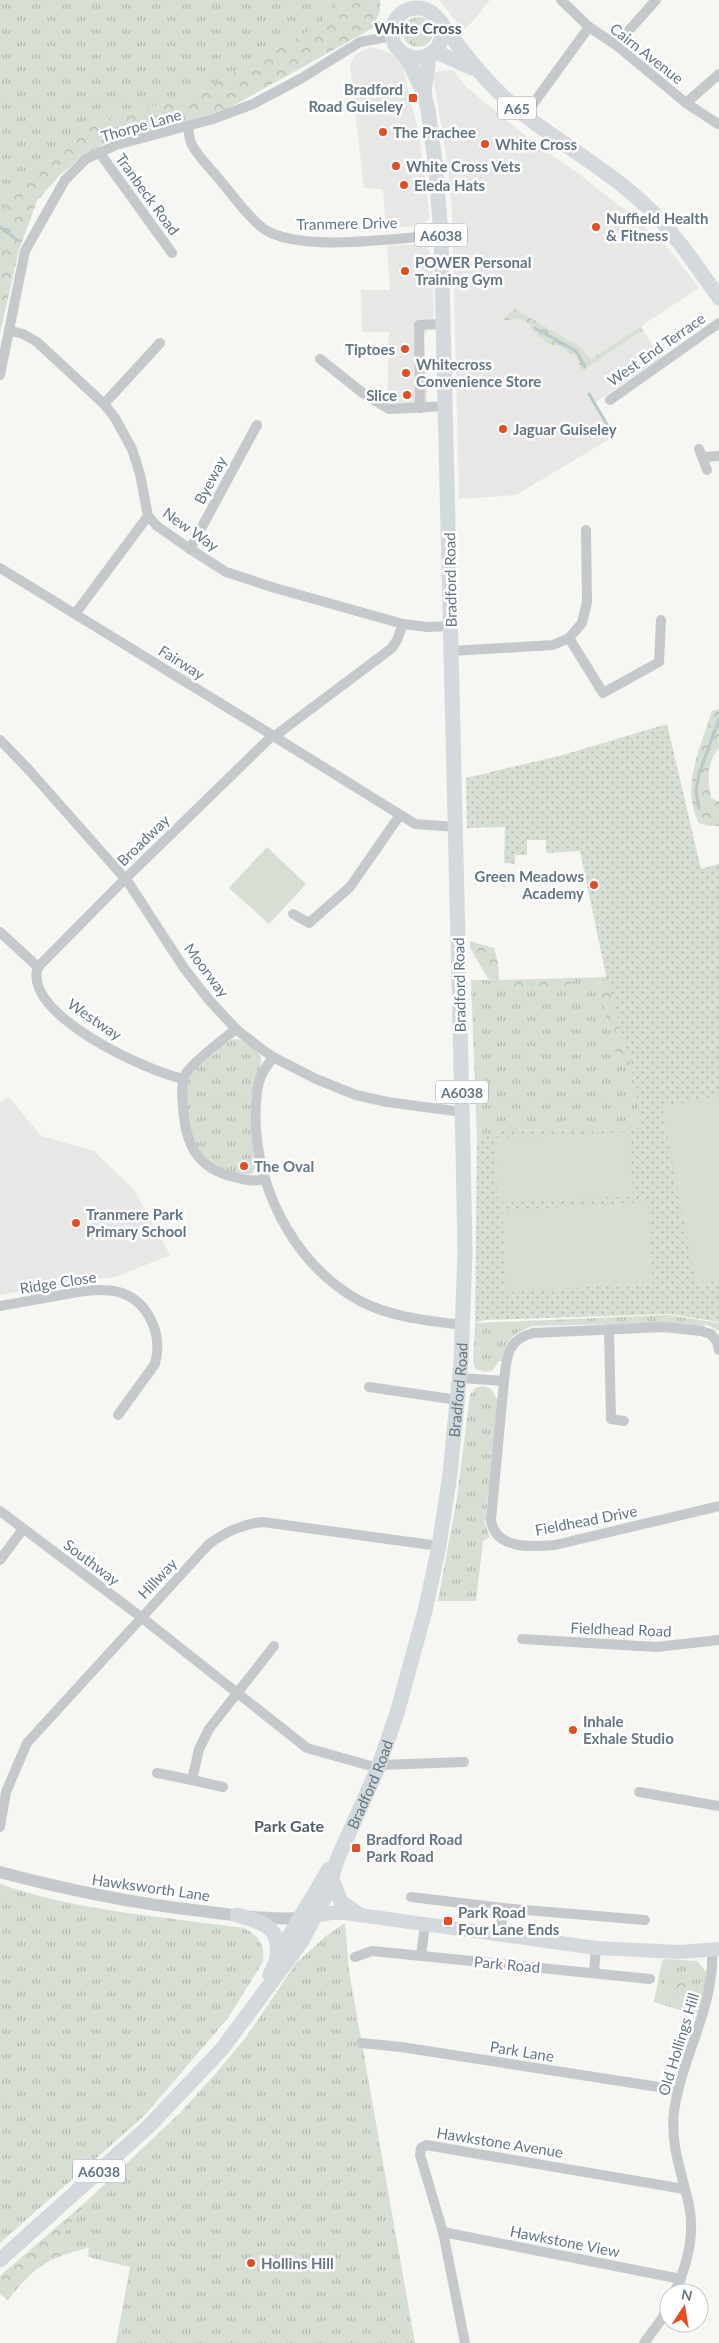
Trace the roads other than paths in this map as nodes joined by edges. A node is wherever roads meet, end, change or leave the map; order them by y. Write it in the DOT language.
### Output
graph roads {
  1 [pos="397,0"];
  2 [pos="561,0"];
  3 [pos="656,0"];
  4 [pos="420,4"];
  5 [pos="398,16"];
  6 [pos="440,21"];
  7 [pos="589,27"];
  8 [pos="392,36"];
  9 [pos="616,45"];
  10 [pos="432,54"];
  11 [pos="405,55"];
  12 [pos="476,70"];
  13 [pos="719,74"];
  14 [pos="424,93"];
  15 [pos="686,103"];
  16 [pos="525,116"];
  17 [pos="718,124"];
  18 [pos="188,126"];
  19 [pos="99,152"];
  20 [pos="441,235"];
  21 [pos="172,253"];
  22 [pos="719,298"];
  23 [pos="443,324"];
  24 [pos="719,324"];
  25 [pos="10,331"];
  26 [pos="160,343"];
  27 [pos="320,359"];
  28 [pos="0,375"];
  29 [pos="610,400"];
  30 [pos="104,404"];
  31 [pos="445,406"];
  32 [pos="420,408"];
  33 [pos="257,425"];
  34 [pos="719,456"];
  35 [pos="707,470"];
  36 [pos="148,516"];
  37 [pos="586,530"];
  38 [pos="190,549"];
  39 [pos="0,568"];
  40 [pos="75,614"];
  41 [pos="661,620"];
  42 [pos="403,624"];
  43 [pos="451,626"];
  44 [pos="569,638"];
  45 [pos="451,651"];
  46 [pos="274,736"];
  47 [pos="0,740"];
  48 [pos="400,815"];
  49 [pos="456,827"];
  50 [pos="125,879"];
  51 [pos="293,914"];
  52 [pos="0,932"];
  53 [pos="38,967"];
  54 [pos="236,1029"];
  55 [pos="273,1057"];
  56 [pos="184,1079"];
  57 [pos="462,1112"];
  58 [pos="264,1179"];
  59 [pos="0,1306"];
  60 [pos="463,1325"];
  61 [pos="609,1328"];
  62 [pos="719,1350"];
  63 [pos="460,1378"];
  64 [pos="504,1381"];
  65 [pos="369,1387"];
  66 [pos="458,1400"];
  67 [pos="118,1415"];
  68 [pos="624,1421"];
  69 [pos="719,1506"];
  70 [pos="0,1511"];
  71 [pos="23,1529"];
  72 [pos="439,1546"];
  73 [pos="0,1560"];
  74 [pos="140,1617"];
  75 [pos="522,1640"];
  76 [pos="719,1640"];
  77 [pos="274,1646"];
  78 [pos="237,1692"];
  79 [pos="464,1762"];
  80 [pos="379,1767"];
  81 [pos="157,1773"];
  82 [pos="192,1780"];
  83 [pos="222,1787"];
  84 [pos="639,1792"];
  85 [pos="719,1806"];
  86 [pos="0,1826"];
  87 [pos="336,1860"];
  88 [pos="0,1872"];
  89 [pos="332,1879"];
  90 [pos="411,1897"];
  91 [pos="503,1908"];
  92 [pos="237,1915"];
  93 [pos="360,1915"];
  94 [pos="307,1917"];
  95 [pos="645,1920"];
  96 [pos="425,1925"];
  97 [pos="500,1935"];
  98 [pos="596,1948"];
  99 [pos="716,1949"];
  100 [pos="421,1956"];
  101 [pos="355,1957"];
  102 [pos="277,1958"];
  103 [pos="594,1972"];
  104 [pos="650,1979"];
  105 [pos="266,1989"];
  106 [pos="361,2043"];
  107 [pos="678,2090"];
  108 [pos="684,2189"];
  109 [pos="443,2232"];
  110 [pos="0,2260"];
  111 [pos="681,2279"];
  112 [pos="679,2283"];
  113 [pos="659,2321"];
  114 [pos="465,2343"];
  115 [pos="644,2343"];
  1 -- 5 [label="main road"];
  2 -- 7 [label="street, Cairn Avenue"];
  3 -- 9 [label="street"];
  4 -- 5 [label="main road, A65"];
  4 -- 6 [label="main road, A65"];
  5 -- 8 [label="main road"];
  6 -- 10 [label="main road"];
  6 -- 12 [label="main road, A65"];
  7 -- 9 [label="street, Cairn Avenue"];
  7 -- 16 [label="street, Cairn Avenue"];
  8 -- 11 [label="main road"];
  8 -- 18 [label="street, Thorpe Lane"];
  9 -- 15 [label="street, Cairn Avenue"];
  10 -- 11 [label="main road, A65"];
  10 -- 12 [label="main road, A65"];
  10 -- 14 [label="main road, Bradford Road / A6038"];
  11 -- 14 [label="main road, Bradford Road / A6038"];
  12 -- 16 [label="main road, A65"];
  13 -- 15 [label="street, Cairn Avenue"];
  14 -- 20 [label="main road, Bradford Road / A6038"];
  15 -- 17 [label="street, Cairn Avenue"];
  16 -- 22 [label="main road, A65"];
  18 -- 19 [label="street, Thorpe Lane"];
  18 -- 20 [label="street, Tranmere Drive"];
  19 -- 21 [label="street, Tranbeck Road"];
  19 -- 25 [label="street, Thorpe Lane"];
  20 -- 23 [label="main road, Bradford Road / A6038"];
  23 -- 31 [label="main road, Bradford Road / A6038"];
  23 -- 32 [label="street"];
  24 -- 29 [label="street, West End Terrace"];
  25 -- 28 [label="street, Thorpe Lane"];
  25 -- 30 [label="street, New Way"];
  26 -- 30 [label="street"];
  27 -- 32 [label="street"];
  30 -- 36 [label="street, New Way"];
  31 -- 32 [label="street"];
  31 -- 43 [label="main road, Bradford Road / A6038"];
  33 -- 38 [label="street, Byeway"];
  34 -- 35 [label="street"];
  36 -- 38 [label="street, New Way"];
  36 -- 40 [label="street"];
  37 -- 44 [label="street"];
  38 -- 42 [label="street, New Way"];
  39 -- 40 [label="street, Fairway"];
  40 -- 46 [label="street, Fairway"];
  41 -- 44 [label="street"];
  42 -- 43 [label="street, New Way"];
  42 -- 46 [label="street, Broadway"];
  43 -- 45 [label="main road, Bradford Road / A6038"];
  44 -- 45 [label="street"];
  45 -- 49 [label="main road, Bradford Road / A6038"];
  46 -- 48 [label="street, Fairway"];
  46 -- 50 [label="street, Broadway"];
  47 -- 50 [label="street, Moorway"];
  48 -- 49 [label="street, Fairway"];
  48 -- 51 [label="street"];
  49 -- 57 [label="main road, Bradford Road / A6038"];
  50 -- 53 [label="street, Broadway"];
  50 -- 54 [label="street, Moorway"];
  52 -- 53 [label="street"];
  53 -- 56 [label="street, Westway"];
  54 -- 55 [label="street, Moorway"];
  54 -- 56 [label="street"];
  55 -- 57 [label="street, Moorway"];
  55 -- 58 [label="street"];
  56 -- 58 [label="street"];
  57 -- 60 [label="main road, Bradford Road / A6038"];
  58 -- 60 [label="street"];
  59 -- 67 [label="street, Ridge Close"];
  60 -- 63 [label="main road, Bradford Road / A6038"];
  61 -- 62 [label="street, Fieldhead Drive"];
  61 -- 64 [label="street, Fieldhead Drive"];
  61 -- 68 [label="street"];
  63 -- 64 [label="street"];
  63 -- 66 [label="main road, Bradford Road / A6038"];
  64 -- 69 [label="street, Fieldhead Drive"];
  65 -- 66 [label="street"];
  66 -- 72 [label="main road, Bradford Road / A6038"];
  70 -- 71 [label="street, Southway"];
  71 -- 73 [label="street"];
  71 -- 74 [label="street, Southway"];
  72 -- 74 [label="street, Hillway"];
  72 -- 80 [label="main road, Bradford Road / A6038"];
  74 -- 78 [label="street, Southway"];
  74 -- 86 [label="street, Hillway"];
  75 -- 76 [label="street, Fieldhead Road"];
  77 -- 78 [label="street"];
  78 -- 80 [label="street, Southway"];
  78 -- 82 [label="street"];
  79 -- 80 [label="street, Southway"];
  80 -- 87 [label="main road, Bradford Road / A6038"];
  81 -- 82 [label="street"];
  82 -- 83 [label="street"];
  84 -- 85 [label="street"];
  87 -- 89 [label="main road, Bradford Road / A6038"];
  87 -- 94 [label="main road, Bradford Road / A6038"];
  88 -- 92 [label="street, Hawksworth Lane"];
  89 -- 93 [label="main road"];
  89 -- 94 [label="main road, Bradford Road / A6038"];
  90 -- 91 [label="street"];
  91 -- 95 [label="street"];
  91 -- 97 [label="street, Park Road"];
  92 -- 94 [label="street, Hawksworth Lane"];
  92 -- 102 [label="main road"];
  93 -- 94 [label="main road, Park Road"];
  93 -- 96 [label="main road, Park Road"];
  94 -- 102 [label="main road, A6038"];
  94 -- 105 [label="main road, A6038"];
  96 -- 97 [label="main road, Park Road"];
  96 -- 100 [label="street"];
  97 -- 98 [label="main road, Park Road"];
  98 -- 99 [label="main road, Park Road"];
  98 -- 103 [label="street"];
  99 -- 107 [label="street, Old Hollings Hill"];
  100 -- 101 [label="street, Park Road"];
  100 -- 103 [label="street, Park Road"];
  102 -- 105 [label="main road, A6038"];
  103 -- 104 [label="street, Park Road"];
  105 -- 110 [label="main road, A6038"];
  106 -- 107 [label="street, Park Lane"];
  107 -- 108 [label="street, Old Hollings Hill"];
  108 -- 109 [label="street, Hawkstone Avenue"];
  108 -- 111 [label="street, Old Hollings Hill"];
  109 -- 111 [label="street, Hawkstone View"];
  109 -- 114 [label="street, Hawkstone Avenue"];
  111 -- 112 [label="street, Old Hollings Hill"];
  113 -- 115 [label="street"];
}
